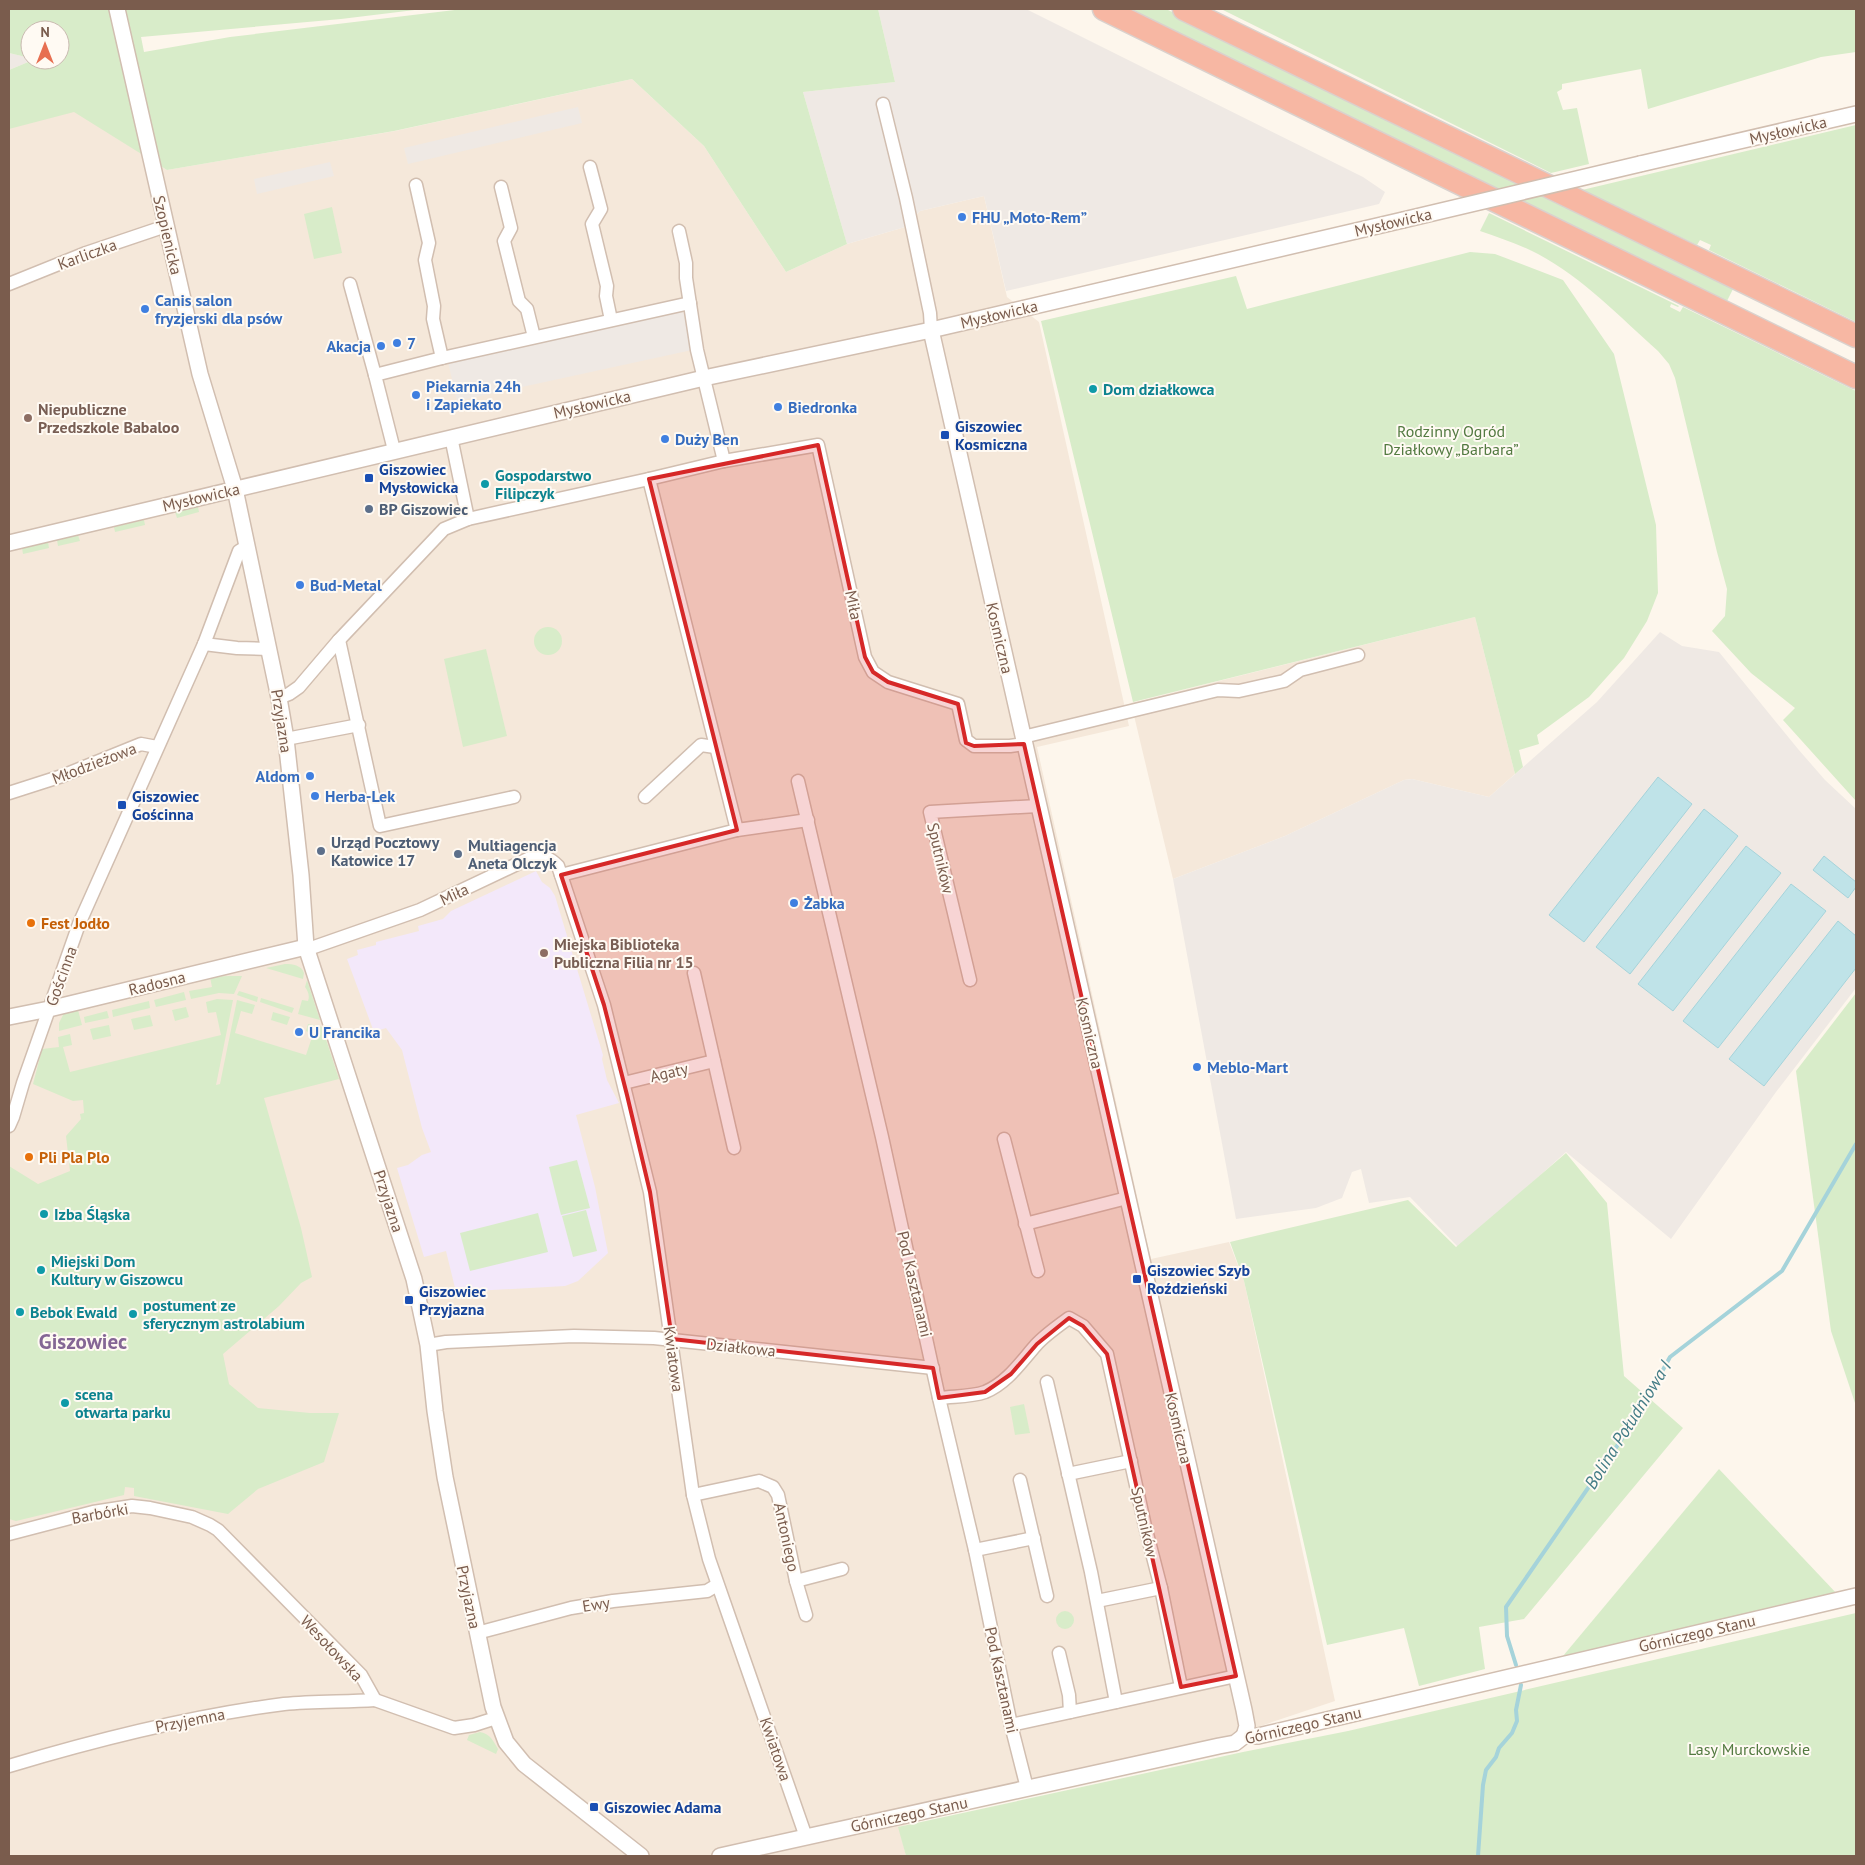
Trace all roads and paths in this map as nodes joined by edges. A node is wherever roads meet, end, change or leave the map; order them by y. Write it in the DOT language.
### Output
graph roads {
  1 [pos="117,9"];
  2 [pos="1104,9"];
  3 [pos="1184,9"];
  4 [pos="883,104"];
  5 [pos="1856,114"];
  6 [pos="590,167"];
  7 [pos="416,185"];
  8 [pos="501,187"];
  9 [pos="166,226"];
  10 [pos="679,231"];
  11 [pos="9,284"];
  12 [pos="350,284"];
  13 [pos="690,303"];
  14 [pos="611,320"];
  15 [pos="931,330"];
  16 [pos="1856,336"];
  17 [pos="534,337"];
  18 [pos="442,358"];
  19 [pos="375,375"];
  20 [pos="1856,377"];
  21 [pos="704,378"];
  22 [pos="451,437"];
  23 [pos="394,450"];
  24 [pos="724,461"];
  25 [pos="649,480"];
  26 [pos="235,489"];
  27 [pos="468,519"];
  28 [pos="9,543"];
  29 [pos="247,546"];
  30 [pos="339,640"];
  31 [pos="204,644"];
  32 [pos="269,649"];
  33 [pos="1358,655"];
  34 [pos="279,698"];
  35 [pos="359,725"];
  36 [pos="286,739"];
  37 [pos="1023,741"];
  38 [pos="157,747"];
  39 [pos="715,747"];
  40 [pos="798,781"];
  41 [pos="9,793"];
  42 [pos="514,797"];
  43 [pos="645,797"];
  44 [pos="1038,806"];
  45 [pos="808,820"];
  46 [pos="737,830"];
  47 [pos="561,875"];
  48 [pos="306,947"];
  49 [pos="694,973"];
  50 [pos="970,980"];
  51 [pos="49,1009"];
  52 [pos="9,1017"];
  53 [pos="714,1061"];
  54 [pos="624,1082"];
  55 [pos="9,1126"];
  56 [pos="1004,1139"];
  57 [pos="734,1148"];
  58 [pos="1127,1198"];
  59 [pos="1025,1224"];
  60 [pos="1038,1271"];
  61 [pos="672,1339"];
  62 [pos="428,1345"];
  63 [pos="933,1368"];
  64 [pos="1047,1382"];
  65 [pos="939,1398"];
  66 [pos="1131,1461"];
  67 [pos="1068,1474"];
  68 [pos="1020,1480"];
  69 [pos="693,1495"];
  70 [pos="218,1530"];
  71 [pos="9,1533"];
  72 [pos="1034,1538"];
  73 [pos="975,1550"];
  74 [pos="842,1569"];
  75 [pos="796,1581"];
  76 [pos="717,1585"];
  77 [pos="1161,1588"];
  78 [pos="1047,1596"];
  79 [pos="1856,1596"];
  80 [pos="1098,1601"];
  81 [pos="806,1615"];
  82 [pos="477,1633"];
  83 [pos="1059,1653"];
  84 [pos="1236,1676"];
  85 [pos="1181,1688"];
  86 [pos="375,1700"];
  87 [pos="1116,1702"];
  88 [pos="1070,1712"];
  89 [pos="496,1718"];
  90 [pos="1011,1725"];
  91 [pos="1244,1736"];
  92 [pos="9,1766"];
  93 [pos="1027,1788"];
  94 [pos="806,1837"];
  95 [pos="641,1856"];
  96 [pos="720,1856"];
  1 -- 9 [label="street, Szopienicka"];
  2 -- 20 [label="highway"];
  3 -- 16 [label="highway"];
  4 -- 15 [label="street"];
  5 -- 15 [label="street, Mysłowicka, bridge"];
  6 -- 14 [label="street"];
  7 -- 18 [label="street"];
  8 -- 17 [label="street"];
  9 -- 11 [label="street, Karliczka"];
  9 -- 26 [label="street, Szopienicka"];
  10 -- 13 [label="street"];
  12 -- 19 [label="street"];
  13 -- 14 [label="street"];
  13 -- 21 [label="street"];
  14 -- 17 [label="street"];
  15 -- 21 [label="street, Mysłowicka"];
  15 -- 37 [label="street, Kosmiczna"];
  17 -- 18 [label="street"];
  18 -- 19 [label="street"];
  19 -- 23 [label="street"];
  21 -- 22 [label="street, Mysłowicka"];
  21 -- 24 [label="street"];
  22 -- 23 [label="street, Mysłowicka"];
  22 -- 27 [label="street"];
  23 -- 26 [label="street, Mysłowicka"];
  24 -- 25 [label="street, Miła"];
  24 -- 37 [label="street, Miła"];
  25 -- 27 [label="street, Miła"];
  25 -- 39 [label="street"];
  26 -- 28 [label="street, Mysłowicka"];
  26 -- 29 [label="street, Przyjazna"];
  27 -- 30 [label="street, Miła"];
  29 -- 31 [label="street, Młodzieżowa"];
  29 -- 32 [label="street, Przyjazna"];
  30 -- 34 [label="street, Miła"];
  30 -- 35 [label="street"];
  31 -- 32 [label="street"];
  31 -- 38 [label="street, Młodzieżowa"];
  32 -- 34 [label="street, Przyjazna"];
  33 -- 37 [label="street"];
  34 -- 36 [label="street, Przyjazna"];
  35 -- 36 [label="street"];
  35 -- 42 [label="street"];
  36 -- 48 [label="street, Przyjazna"];
  37 -- 44 [label="street, Kosmiczna"];
  38 -- 41 [label="street, Młodzieżowa"];
  38 -- 51 [label="street, Gościnna"];
  39 -- 43 [label="street"];
  39 -- 46 [label="street"];
  40 -- 45 [label="street, Pod Kasztanami"];
  44 -- 50 [label="street, Sputników"];
  44 -- 58 [label="street, Kosmiczna"];
  45 -- 46 [label="street"];
  45 -- 63 [label="street, Pod Kasztanami"];
  46 -- 47 [label="street"];
  47 -- 48 [label="street, Miła"];
  47 -- 54 [label="street, Kwiatowa"];
  48 -- 51 [label="street, Radosna"];
  48 -- 62 [label="street, Przyjazna"];
  49 -- 53 [label="street"];
  51 -- 52 [label="street, Radosna"];
  51 -- 55 [label="street, Gościnna"];
  53 -- 54 [label="street, Agaty"];
  53 -- 57 [label="street"];
  54 -- 61 [label="street, Kwiatowa"];
  56 -- 59 [label="street"];
  58 -- 59 [label="street"];
  58 -- 84 [label="street, Kosmiczna"];
  59 -- 60 [label="street"];
  61 -- 62 [label="street, Działkowa"];
  61 -- 63 [label="street, Działkowa"];
  61 -- 69 [label="street, Kwiatowa"];
  62 -- 82 [label="street, Przyjazna"];
  63 -- 65 [label="street, Pod Kasztanami"];
  64 -- 67 [label="street"];
  65 -- 66 [label="street, Sputników"];
  65 -- 73 [label="street, Pod Kasztanami"];
  66 -- 67 [label="street"];
  66 -- 77 [label="street, Sputników"];
  67 -- 80 [label="street"];
  68 -- 72 [label="street"];
  69 -- 75 [label="street, Antoniego"];
  69 -- 76 [label="street, Kwiatowa"];
  70 -- 71 [label="street, Barbórki"];
  70 -- 86 [label="street, Wesołowska"];
  72 -- 73 [label="street"];
  72 -- 78 [label="street"];
  73 -- 90 [label="street, Pod Kasztanami"];
  74 -- 75 [label="street, Antoniego"];
  75 -- 81 [label="street, Antoniego"];
  76 -- 82 [label="street, Ewy"];
  76 -- 94 [label="street, Kwiatowa"];
  77 -- 80 [label="street"];
  77 -- 85 [label="street, Sputników"];
  79 -- 91 [label="street, Górniczego Stanu"];
  80 -- 87 [label="street"];
  82 -- 89 [label="street, Przyjazna"];
  83 -- 88 [label="street"];
  84 -- 85 [label="street"];
  84 -- 91 [label="street, Kosmiczna"];
  85 -- 87 [label="street"];
  86 -- 89 [label="street"];
  86 -- 92 [label="street, Przyjemna"];
  87 -- 88 [label="street"];
  88 -- 90 [label="street"];
  89 -- 95 [label="street, Przyjazna"];
  90 -- 93 [label="street, Pod Kasztanami"];
  91 -- 93 [label="street, Górniczego Stanu"];
  93 -- 94 [label="street, Górniczego Stanu"];
  94 -- 96 [label="street, Górniczego Stanu"];
}
